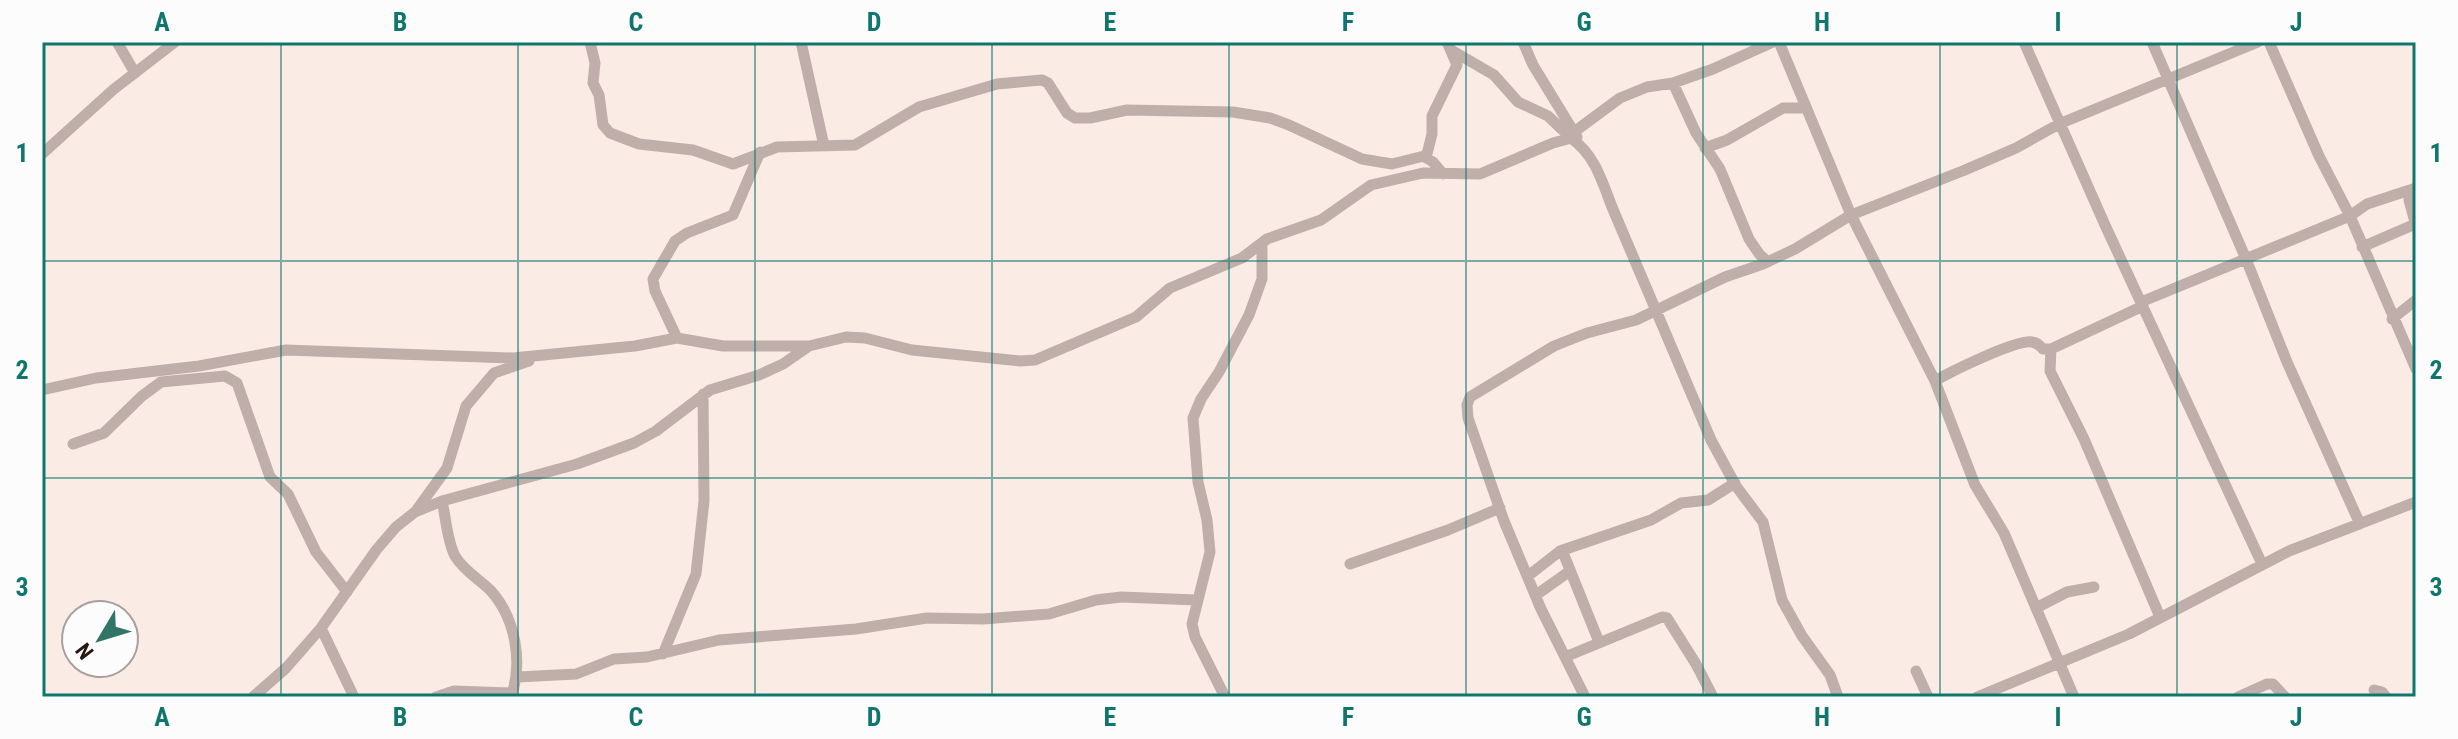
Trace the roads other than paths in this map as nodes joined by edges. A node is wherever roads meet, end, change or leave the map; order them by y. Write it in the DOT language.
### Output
graph roads {
  1 [pos="117,42"];
  2 [pos="175,42"];
  3 [pos="590,42"];
  4 [pos="801,42"];
  5 [pos="1523,42"];
  6 [pos="1776,42"];
  7 [pos="2024,42"];
  8 [pos="2152,42"];
  9 [pos="2258,42"];
  10 [pos="2269,42"];
  11 [pos="1449,46"];
  12 [pos="135,73"];
  13 [pos="2169,80"];
  14 [pos="1673,83"];
  15 [pos="1806,108"];
  16 [pos="2059,124"];
  17 [pos="1576,138"];
  18 [pos="824,146"];
  19 [pos="1705,148"];
  20 [pos="760,152"];
  21 [pos="42,154"];
  22 [pos="1426,158"];
  23 [pos="1443,174"];
  24 [pos="2413,189"];
  25 [pos="1851,215"];
  26 [pos="2350,216"];
  27 [pos="1262,243"];
  28 [pos="2362,247"];
  29 [pos="2246,259"];
  30 [pos="1768,262"];
  31 [pos="2416,300"];
  32 [pos="2142,304"];
  33 [pos="1657,310"];
  34 [pos="2392,319"];
  35 [pos="677,338"];
  36 [pos="809,346"];
  37 [pos="2051,349"];
  38 [pos="545,355"];
  39 [pos="2416,369"];
  40 [pos="1935,381"];
  41 [pos="42,390"];
  42 [pos="703,394"];
  43 [pos="73,444"];
  44 [pos="1735,483"];
  45 [pos="442,501"];
  46 [pos="2416,502"];
  47 [pos="1500,508"];
  48 [pos="415,512"];
  49 [pos="2360,524"];
  50 [pos="1562,550"];
  51 [pos="1350,564"];
  52 [pos="2262,564"];
  53 [pos="1570,571"];
  54 [pos="1528,576"];
  55 [pos="2094,587"];
  56 [pos="347,592"];
  57 [pos="1536,595"];
  58 [pos="1196,600"];
  59 [pos="2036,608"];
  60 [pos="2160,617"];
  61 [pos="321,628"];
  62 [pos="1599,642"];
  63 [pos="663,654"];
  64 [pos="1565,657"];
  65 [pos="2058,662"];
  66 [pos="1916,671"];
  67 [pos="518,677"];
  68 [pos="2374,690"];
  69 [pos="512,695"];
  70 [pos="253,697"];
  71 [pos="354,697"];
  72 [pos="436,697"];
  73 [pos="1225,697"];
  74 [pos="1585,697"];
  75 [pos="1713,697"];
  76 [pos="1838,697"];
  77 [pos="1928,697"];
  78 [pos="1977,697"];
  79 [pos="2074,697"];
  80 [pos="2238,697"];
  81 [pos="2285,697"];
  82 [pos="2386,697"];
  1 -- 12 [label="street"];
  2 -- 12 [label="street"];
  3 -- 20 [label="street"];
  4 -- 18 [label="street"];
  5 -- 17 [label="street"];
  6 -- 14 [label="street"];
  6 -- 15 [label="street"];
  7 -- 16 [label="street"];
  8 -- 13 [label="street"];
  9 -- 13 [label="street"];
  10 -- 26 [label="street"];
  11 -- 17 [label="street"];
  11 -- 22 [label="street"];
  12 -- 21 [label="street"];
  13 -- 16 [label="street"];
  13 -- 29 [label="street"];
  14 -- 17 [label="street"];
  14 -- 19 [label="street"];
  15 -- 19 [label="street"];
  15 -- 25 [label="street"];
  16 -- 25 [label="street"];
  16 -- 32 [label="street"];
  17 -- 23 [label="street"];
  17 -- 33 [label="street"];
  18 -- 20 [label="street"];
  18 -- 22 [label="street"];
  19 -- 30 [label="street"];
  20 -- 35 [label="street"];
  22 -- 23 [label="street"];
  23 -- 27 [label="street"];
  24 -- 26 [label="street"];
  24 -- 28 [label="street"];
  25 -- 30 [label="street"];
  25 -- 40 [label="street"];
  26 -- 28 [label="street"];
  26 -- 29 [label="street"];
  27 -- 36 [label="street"];
  27 -- 58 [label="street"];
  28 -- 34 [label="street"];
  29 -- 32 [label="street"];
  29 -- 49 [label="street"];
  30 -- 33 [label="street"];
  31 -- 34 [label="street"];
  32 -- 37 [label="street"];
  32 -- 52 [label="street"];
  33 -- 44 [label="street"];
  33 -- 47 [label="street"];
  34 -- 39 [label="street"];
  35 -- 36 [label="street"];
  35 -- 38 [label="street"];
  36 -- 42 [label="street"];
  37 -- 40 [label="street"];
  37 -- 60 [label="street"];
  38 -- 41 [label="street"];
  38 -- 48 [label="street"];
  40 -- 59 [label="street"];
  42 -- 45 [label="street"];
  42 -- 63 [label="street"];
  43 -- 56 [label="street"];
  44 -- 50 [label="street"];
  44 -- 76 [label="street"];
  45 -- 48 [label="street"];
  45 -- 67 [label="street"];
  46 -- 49 [label="street"];
  47 -- 51 [label="street"];
  47 -- 54 [label="street"];
  48 -- 56 [label="street"];
  49 -- 52 [label="street"];
  50 -- 53 [label="street"];
  50 -- 54 [label="street"];
  52 -- 60 [label="street"];
  53 -- 57 [label="street"];
  53 -- 62 [label="street"];
  54 -- 57 [label="street"];
  55 -- 59 [label="street"];
  56 -- 61 [label="street"];
  57 -- 64 [label="street"];
  58 -- 63 [label="street"];
  58 -- 73 [label="street"];
  59 -- 65 [label="street"];
  60 -- 65 [label="street"];
  61 -- 70 [label="street"];
  61 -- 71 [label="street"];
  62 -- 64 [label="street"];
  62 -- 75 [label="street"];
  63 -- 67 [label="street"];
  64 -- 74 [label="street"];
  65 -- 78 [label="street"];
  65 -- 79 [label="street"];
  66 -- 77 [label="street"];
  67 -- 69 [label="street"];
  68 -- 82 [label="street"];
  69 -- 72 [label="street"];
  80 -- 81 [label="street"];
}
